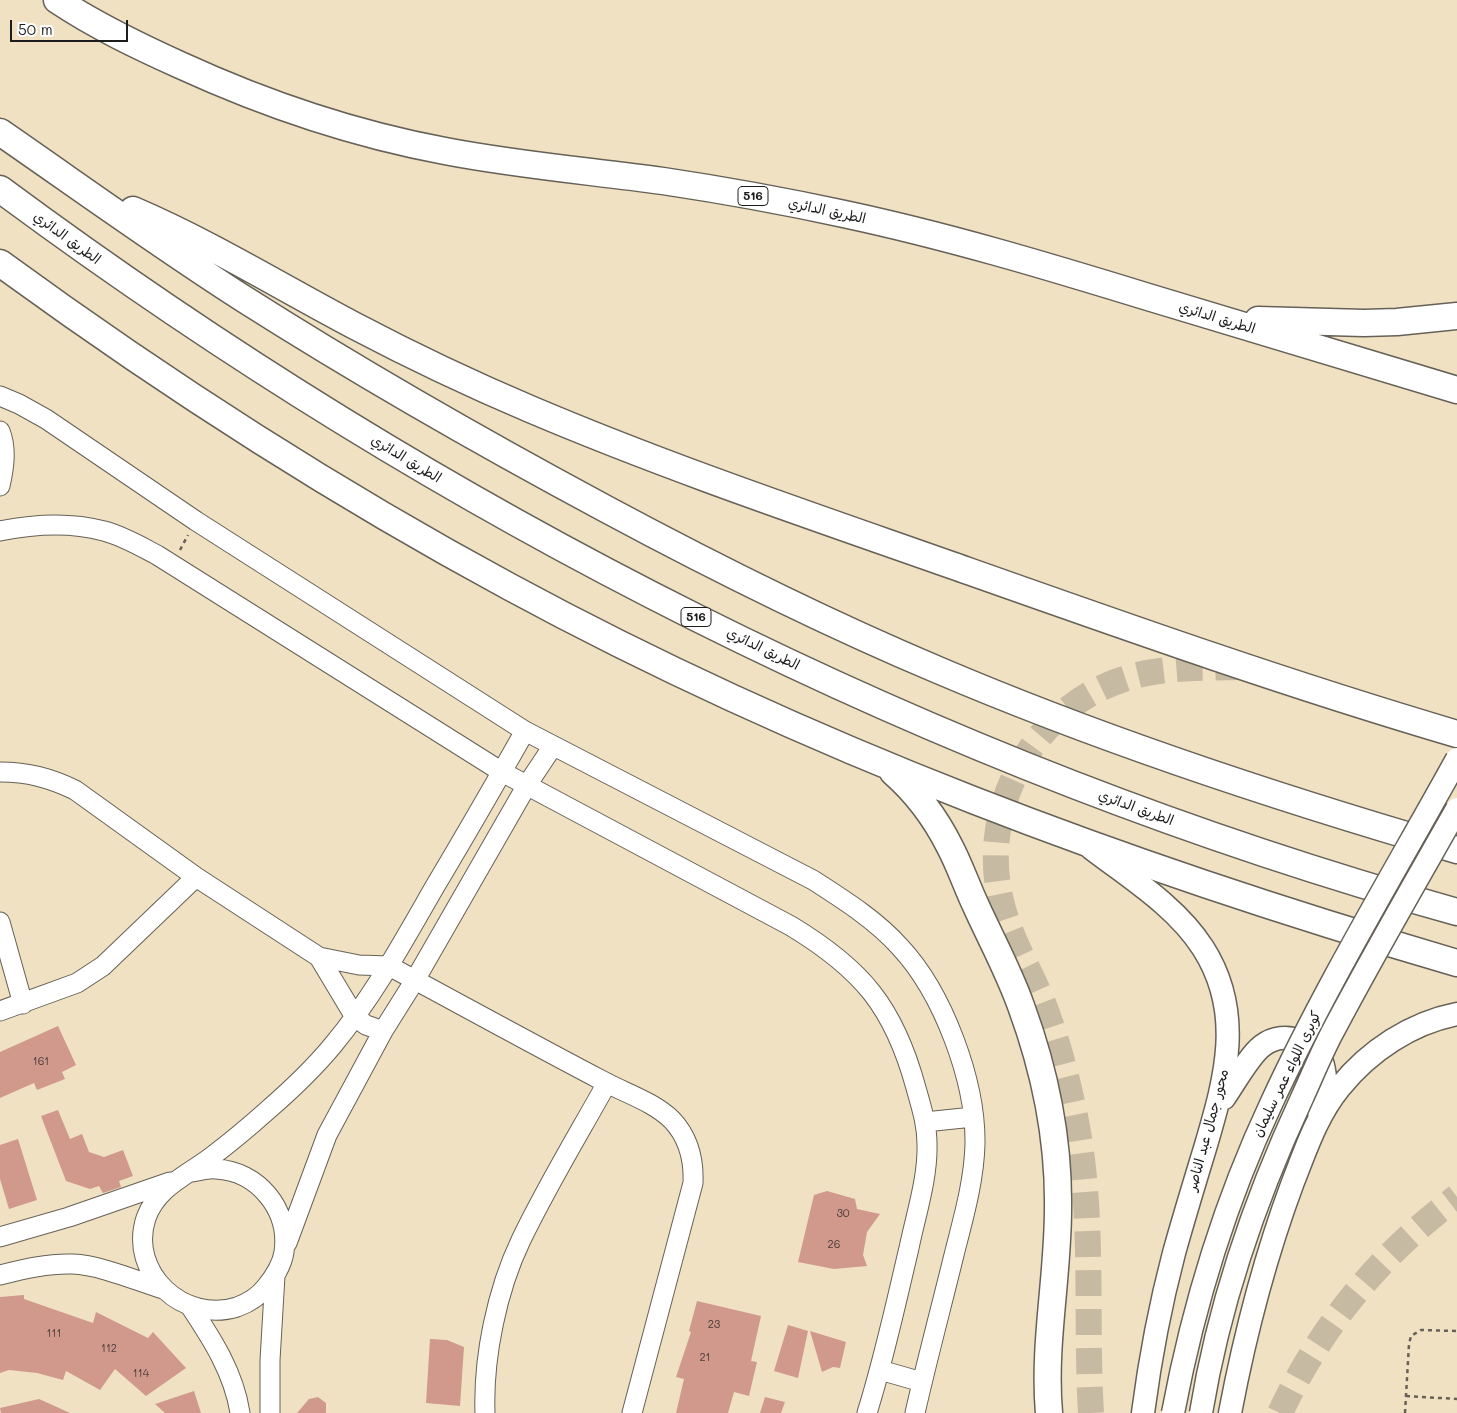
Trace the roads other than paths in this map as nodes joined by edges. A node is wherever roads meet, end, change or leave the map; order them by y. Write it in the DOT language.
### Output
graph roads {
  1 [pos="57,0"];
  2 [pos="0,132"];
  3 [pos="0,189"];
  4 [pos="86,192"];
  5 [pos="0,263"];
  6 [pos="1457,316"];
  7 [pos="1220,318"];
  8 [pos="1457,390"];
  9 [pos="0,396"];
  10 [pos="0,431"];
  11 [pos="0,486"];
  12 [pos="0,530"];
  13 [pos="525,731"];
  14 [pos="1457,734"];
  15 [pos="552,746"];
  16 [pos="1457,759"];
  17 [pos="883,764"];
  18 [pos="0,772"];
  19 [pos="502,772"];
  20 [pos="527,785"];
  21 [pos="1457,808"];
  22 [pos="1082,841"];
  23 [pos="1457,850"];
  24 [pos="196,877"];
  25 [pos="1457,912"];
  26 [pos="0,922"];
  27 [pos="319,957"];
  28 [pos="1457,963"];
  29 [pos="389,966"];
  30 [pos="415,980"];
  31 [pos="23,1004"];
  32 [pos="0,1011"];
  33 [pos="1457,1014"];
  34 [pos="355,1017"];
  35 [pos="383,1031"];
  36 [pos="607,1083"];
  37 [pos="1217,1109"];
  38 [pos="973,1117"];
  39 [pos="1318,1120"];
  40 [pos="925,1122"];
  41 [pos="183,1176"];
  42 [pos="0,1237"];
  43 [pos="284,1251"];
  44 [pos="0,1275"];
  45 [pos="275,1276"];
  46 [pos="163,1289"];
  47 [pos="190,1306"];
  48 [pos="880,1370"];
  49 [pos="922,1382"];
  50 [pos="240,1413"];
  51 [pos="270,1413"];
  52 [pos="485,1413"];
  53 [pos="632,1413"];
  54 [pos="868,1413"];
  55 [pos="915,1413"];
  56 [pos="1050,1413"];
  57 [pos="1143,1413"];
  58 [pos="1173,1413"];
  59 [pos="1201,1413"];
  60 [pos="1230,1413"];
  1 -- 7 [label="highway, الطريق الدائري / 516"];
  2 -- 4 [label="highway"];
  3 -- 25 [label="highway, الطريق الدائري / 516"];
  4 -- 14 [label="highway"];
  4 -- 23 [label="highway"];
  5 -- 17 [label="highway"];
  6 -- 7 [label="highway"];
  7 -- 8 [label="highway, الطريق الدائري / 516"];
  9 -- 13 [label="street"];
  10 -- 11 [label="street"];
  12 -- 19 [label="street"];
  13 -- 15 [label="street"];
  13 -- 19 [label="street"];
  15 -- 20 [label="street"];
  15 -- 38 [label="street"];
  16 -- 58 [label="main road, كوبرى اللواء عمر سليمان, bridge"];
  17 -- 22 [label="highway"];
  17 -- 56 [label="highway"];
  18 -- 24 [label="street"];
  19 -- 20 [label="street"];
  19 -- 29 [label="street"];
  20 -- 30 [label="street"];
  20 -- 40 [label="street"];
  21 -- 59 [label="main road, كوبرى اللواء عمر سليمان, bridge"];
  22 -- 28 [label="highway"];
  22 -- 37 [label="main road, محور جمال عبد الناصر"];
  24 -- 27 [label="street"];
  24 -- 31 [label="street"];
  26 -- 31 [label="street"];
  27 -- 29 [label="street"];
  27 -- 34 [label="street"];
  29 -- 30 [label="street"];
  29 -- 34 [label="street"];
  30 -- 35 [label="street"];
  30 -- 36 [label="street"];
  31 -- 32 [label="street"];
  33 -- 39 [label="main road"];
  34 -- 35 [label="street"];
  34 -- 41 [label="street"];
  35 -- 43 [label="street"];
  36 -- 52 [label="street"];
  36 -- 53 [label="street"];
  37 -- 39 [label="main road"];
  37 -- 57 [label="main road, محور جمال عبد الناصر"];
  38 -- 40 [label="street"];
  38 -- 49 [label="street"];
  39 -- 60 [label="main road"];
  40 -- 48 [label="street"];
  41 -- 42 [label="street"];
  41 -- 43 [label="street"];
  41 -- 46 [label="street"];
  43 -- 45 [label="street"];
  44 -- 46 [label="street"];
  45 -- 47 [label="street"];
  45 -- 51 [label="street"];
  46 -- 47 [label="street"];
  47 -- 50 [label="street"];
  48 -- 49 [label="street"];
  48 -- 54 [label="street"];
  49 -- 55 [label="street"];
}
